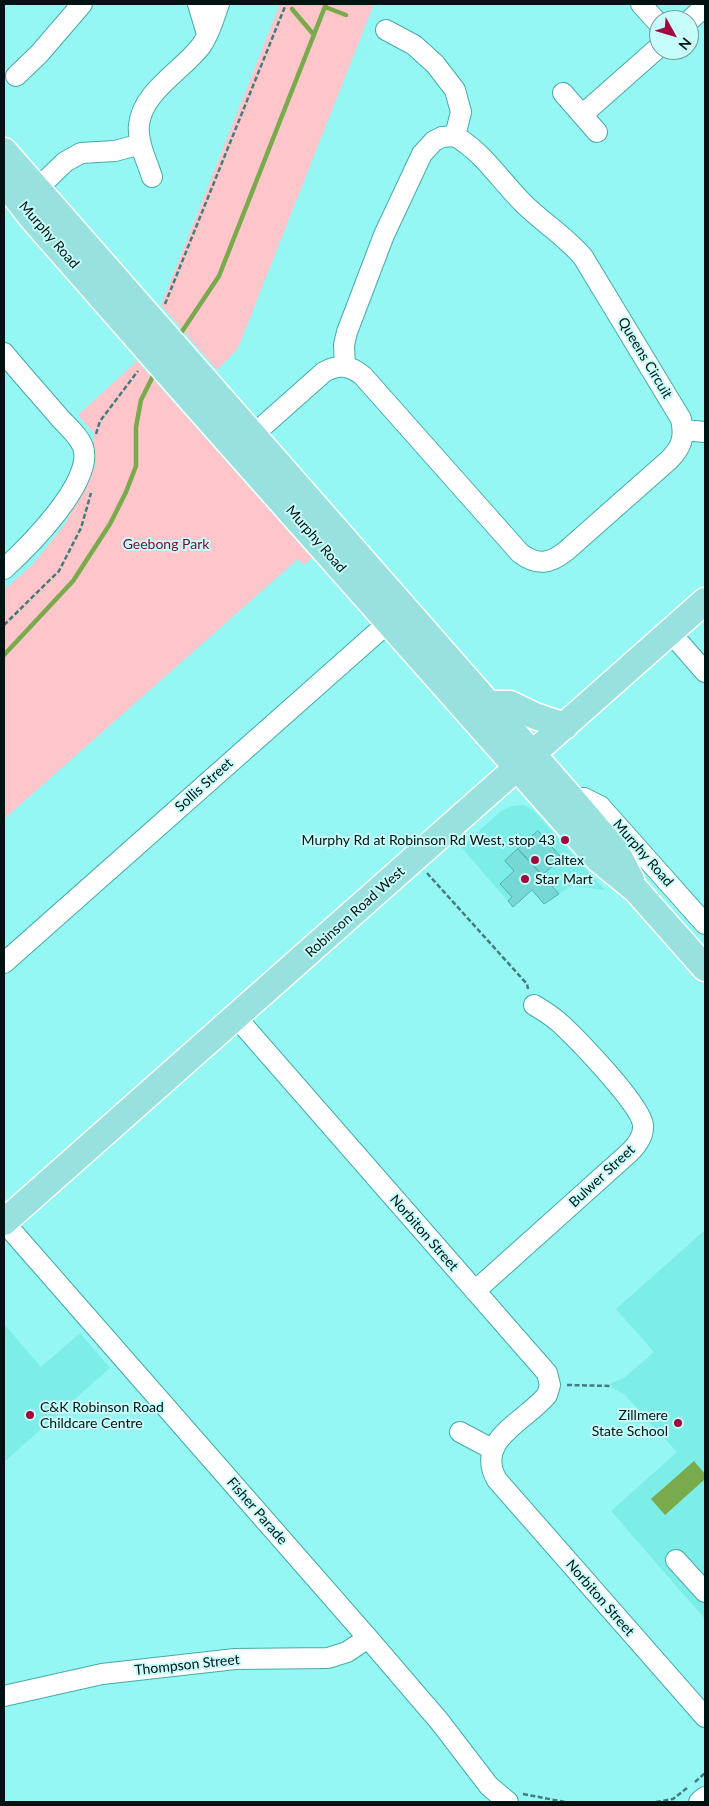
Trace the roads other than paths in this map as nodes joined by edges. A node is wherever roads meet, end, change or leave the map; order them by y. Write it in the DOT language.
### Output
graph roads {
  1 [pos="82,4"];
  2 [pos="198,4"];
  3 [pos="219,4"];
  4 [pos="386,30"];
  5 [pos="207,34"];
  6 [pos="649,56"];
  7 [pos="16,76"];
  8 [pos="563,93"];
  9 [pos="582,115"];
  10 [pos="597,132"];
  11 [pos="455,136"];
  12 [pos="142,144"];
  13 [pos="4,151"];
  14 [pos="152,177"];
  15 [pos="4,182"];
  16 [pos="38,189"];
  17 [pos="6,360"];
  18 [pos="345,366"];
  19 [pos="683,430"];
  20 [pos="705,432"];
  21 [pos="245,442"];
  22 [pos="4,569"];
  23 [pos="705,601"];
  24 [pos="396,615"];
  25 [pos="670,632"];
  26 [pos="705,672"];
  27 [pos="488,704"];
  28 [pos="565,726"];
  29 [pos="525,761"];
  30 [pos="571,798"];
  31 [pos="636,890"];
  32 [pos="705,924"];
  33 [pos="4,963"];
  34 [pos="705,968"];
  35 [pos="534,1005"];
  36 [pos="236,1016"];
  37 [pos="4,1222"];
  38 [pos="475,1291"];
  39 [pos="460,1432"];
  40 [pos="492,1449"];
  41 [pos="676,1560"];
  42 [pos="705,1592"];
  43 [pos="368,1638"];
  44 [pos="4,1696"];
  45 [pos="705,1717"];
  46 [pos="513,1796"];
  47 [pos="705,1797"];
  48 [pos="699,1802"];
  1 -- 7 [label="street"];
  2 -- 5 [label="street"];
  3 -- 5 [label="street"];
  4 -- 11 [label="street"];
  5 -- 12 [label="street"];
  6 -- 9 [label="street"];
  8 -- 9 [label="street"];
  9 -- 10 [label="street"];
  11 -- 18 [label="street"];
  11 -- 19 [label="street, Queens Circuit"];
  12 -- 14 [label="street"];
  12 -- 16 [label="street"];
  13 -- 16 [label="main road, Murphy Road"];
  15 -- 21 [label="main road, Murphy Road"];
  16 -- 21 [label="main road, Murphy Road"];
  17 -- 22 [label="street"];
  18 -- 19 [label="street"];
  18 -- 21 [label="street"];
  19 -- 20 [label="street"];
  21 -- 24 [label="main road, Murphy Road"];
  23 -- 25 [label="main road, Robinson Road West"];
  24 -- 27 [label="main road, Murphy Road"];
  24 -- 29 [label="main road, Murphy Road"];
  24 -- 33 [label="street, Sollis Street"];
  25 -- 26 [label="street"];
  25 -- 28 [label="main road, Robinson Road West"];
  27 -- 28 [label="main road"];
  27 -- 29 [label="main road, Murphy Road"];
  28 -- 29 [label="main road, Robinson Road West"];
  29 -- 30 [label="main road, Murphy Road"];
  29 -- 31 [label="main road, Murphy Road"];
  29 -- 36 [label="main road, Robinson Road West"];
  30 -- 31 [label="main road, Murphy Road"];
  30 -- 32 [label="street, Murphy Road"];
  31 -- 34 [label="main road, Murphy Road"];
  35 -- 38 [label="street, Bulwer Street"];
  36 -- 37 [label="main road, Robinson Road West"];
  36 -- 38 [label="street, Norbiton Street"];
  37 -- 43 [label="street, Fisher Parade"];
  38 -- 40 [label="street, Norbiton Street"];
  39 -- 40 [label="street"];
  40 -- 45 [label="street, Norbiton Street"];
  41 -- 42 [label="street"];
  43 -- 44 [label="street, Thompson Street"];
  43 -- 46 [label="street, Fisher Parade"];
  47 -- 48 [label="street"];
}
